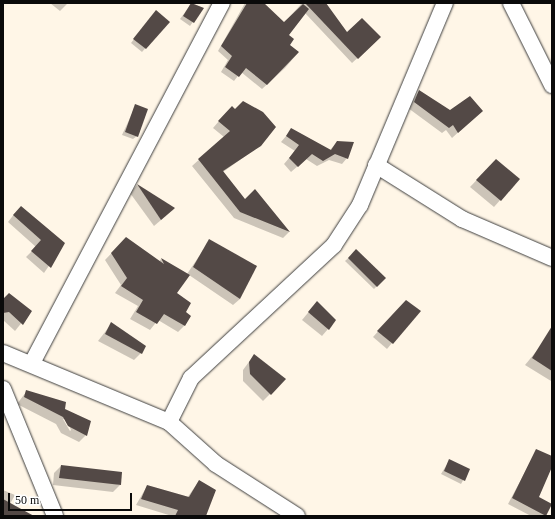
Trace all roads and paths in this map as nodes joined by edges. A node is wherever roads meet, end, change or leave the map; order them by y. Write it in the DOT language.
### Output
graph roads {
  1 [pos="222,3"];
  2 [pos="445,3"];
  3 [pos="511,3"];
  4 [pos="552,85"];
  5 [pos="376,165"];
  6 [pos="552,258"];
  7 [pos="3,353"];
  8 [pos="32,364"];
  9 [pos="3,389"];
  10 [pos="168,422"];
  11 [pos="55,516"];
  12 [pos="297,516"];
  1 -- 8 [label="street"];
  2 -- 5 [label="street"];
  3 -- 4 [label="street"];
  5 -- 6 [label="street"];
  5 -- 10 [label="street"];
  7 -- 8 [label="street"];
  8 -- 10 [label="street"];
  9 -- 11 [label="street"];
  10 -- 12 [label="street"];
}
